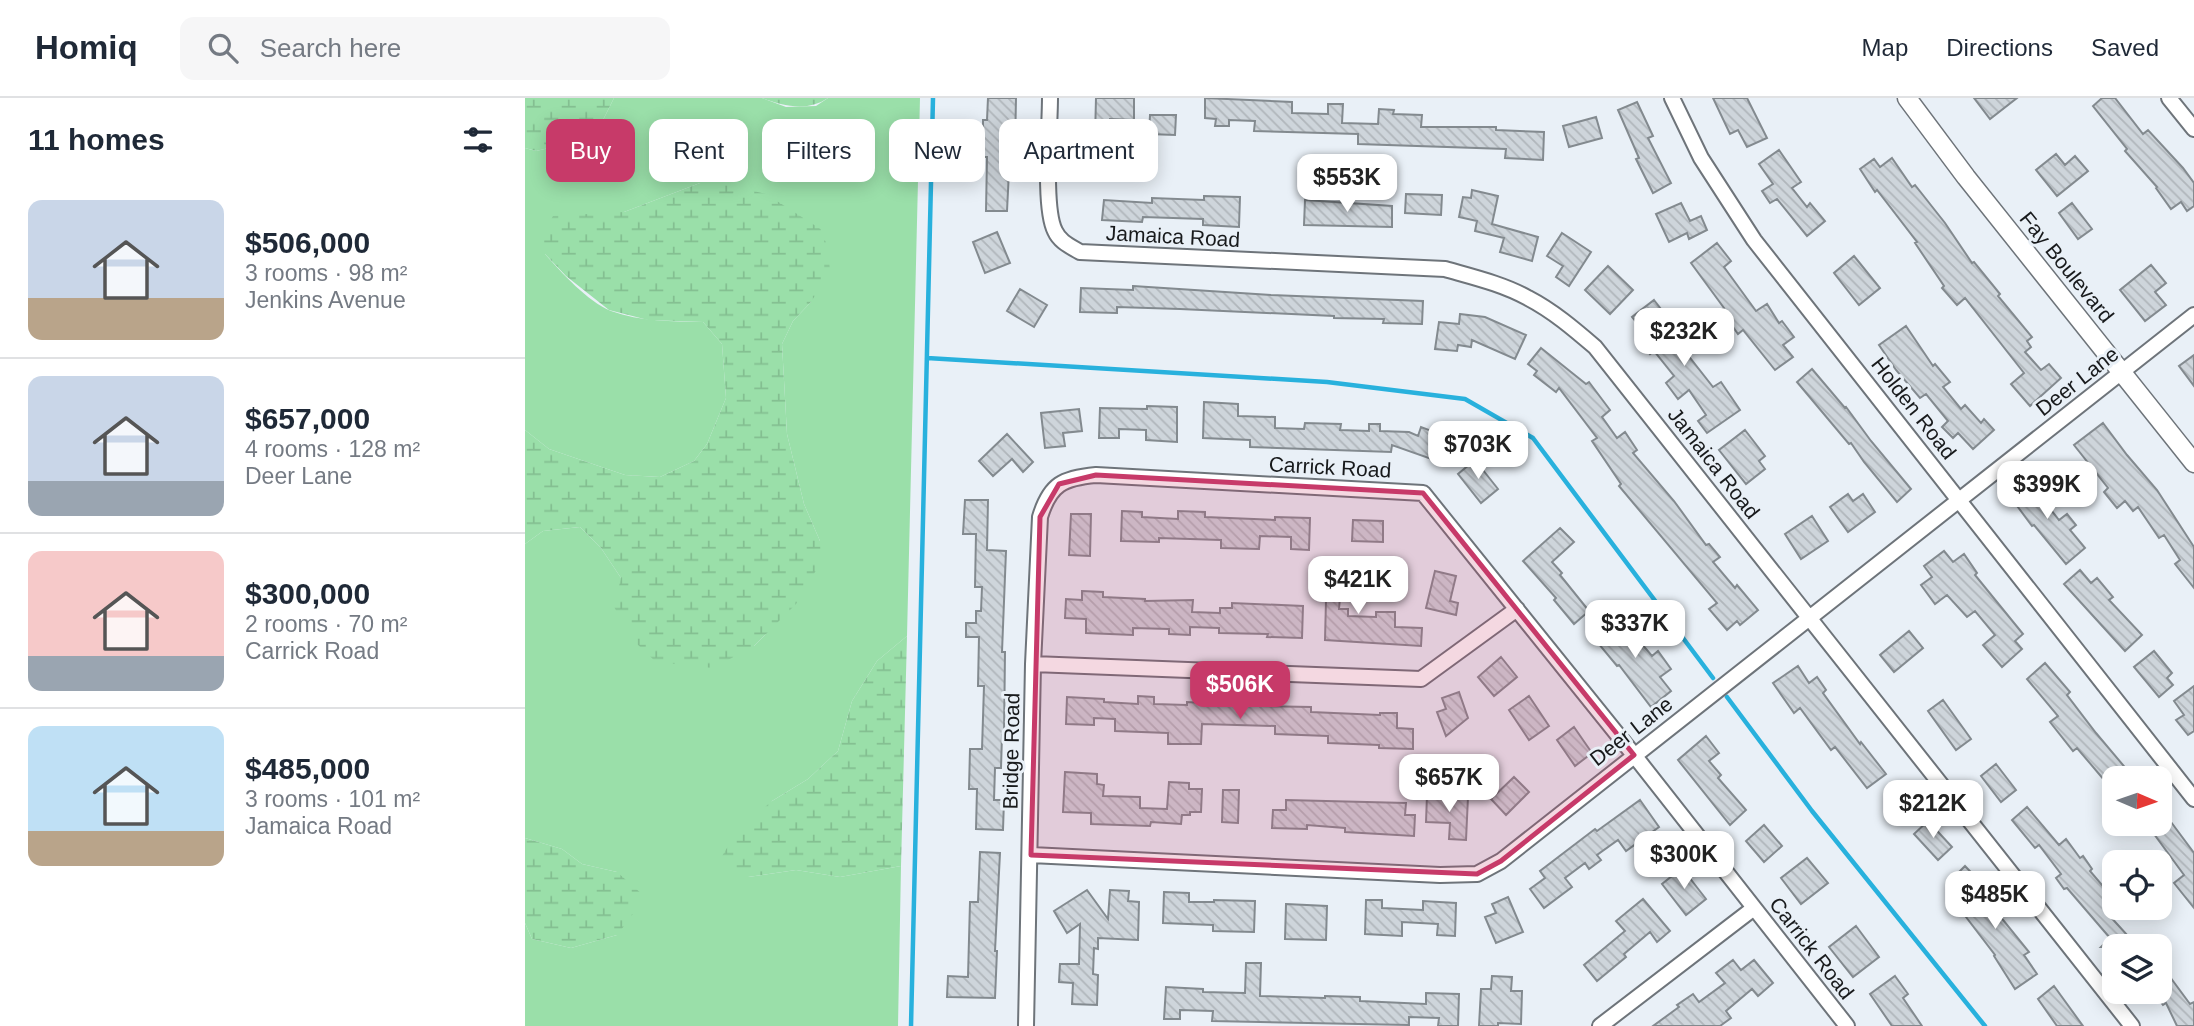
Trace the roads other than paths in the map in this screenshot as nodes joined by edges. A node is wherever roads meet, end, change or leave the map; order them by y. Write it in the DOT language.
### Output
graph roads {
  1 [pos="1050,98"];
  2 [pos="1672,98"];
  3 [pos="1907,98"];
  4 [pos="2169,98"];
  5 [pos="2194,129"];
  6 [pos="2194,315"];
  7 [pos="2123,373"];
  8 [pos="2194,463"];
  9 [pos="1059,484"];
  10 [pos="1959,499"];
  11 [pos="1517,609"];
  12 [pos="1809,617"];
  13 [pos="1033,664"];
  14 [pos="1634,755"];
  15 [pos="2194,799"];
  16 [pos="1031,855"];
  17 [pos="1754,908"];
  18 [pos="1026,1026"];
  19 [pos="1600,1026"];
  20 [pos="1847,1026"];
  21 [pos="2131,1026"];
  1 -- 12 [label="street, Jamaica Road"];
  2 -- 10 [label="street, Holden Road"];
  3 -- 7 [label="street, Fay Boulevard"];
  4 -- 5 [label="street"];
  6 -- 7 [label="street, Deer Lane"];
  7 -- 8 [label="street, Fay Boulevard"];
  7 -- 10 [label="street, Deer Lane"];
  9 -- 11 [label="street, Carrick Road"];
  9 -- 13 [label="street, Bridge Road"];
  10 -- 12 [label="street, Deer Lane"];
  10 -- 15 [label="street, Holden Road"];
  11 -- 13 [label="street"];
  11 -- 14 [label="street, Carrick Road"];
  12 -- 14 [label="street, Deer Lane"];
  12 -- 21 [label="street, Jamaica Road"];
  13 -- 16 [label="street, Bridge Road"];
  14 -- 16 [label="street, Deer Lane"];
  14 -- 17 [label="street, Carrick Road"];
  16 -- 18 [label="street, Bridge Road"];
  17 -- 19 [label="street"];
  17 -- 20 [label="street, Carrick Road"];
}
